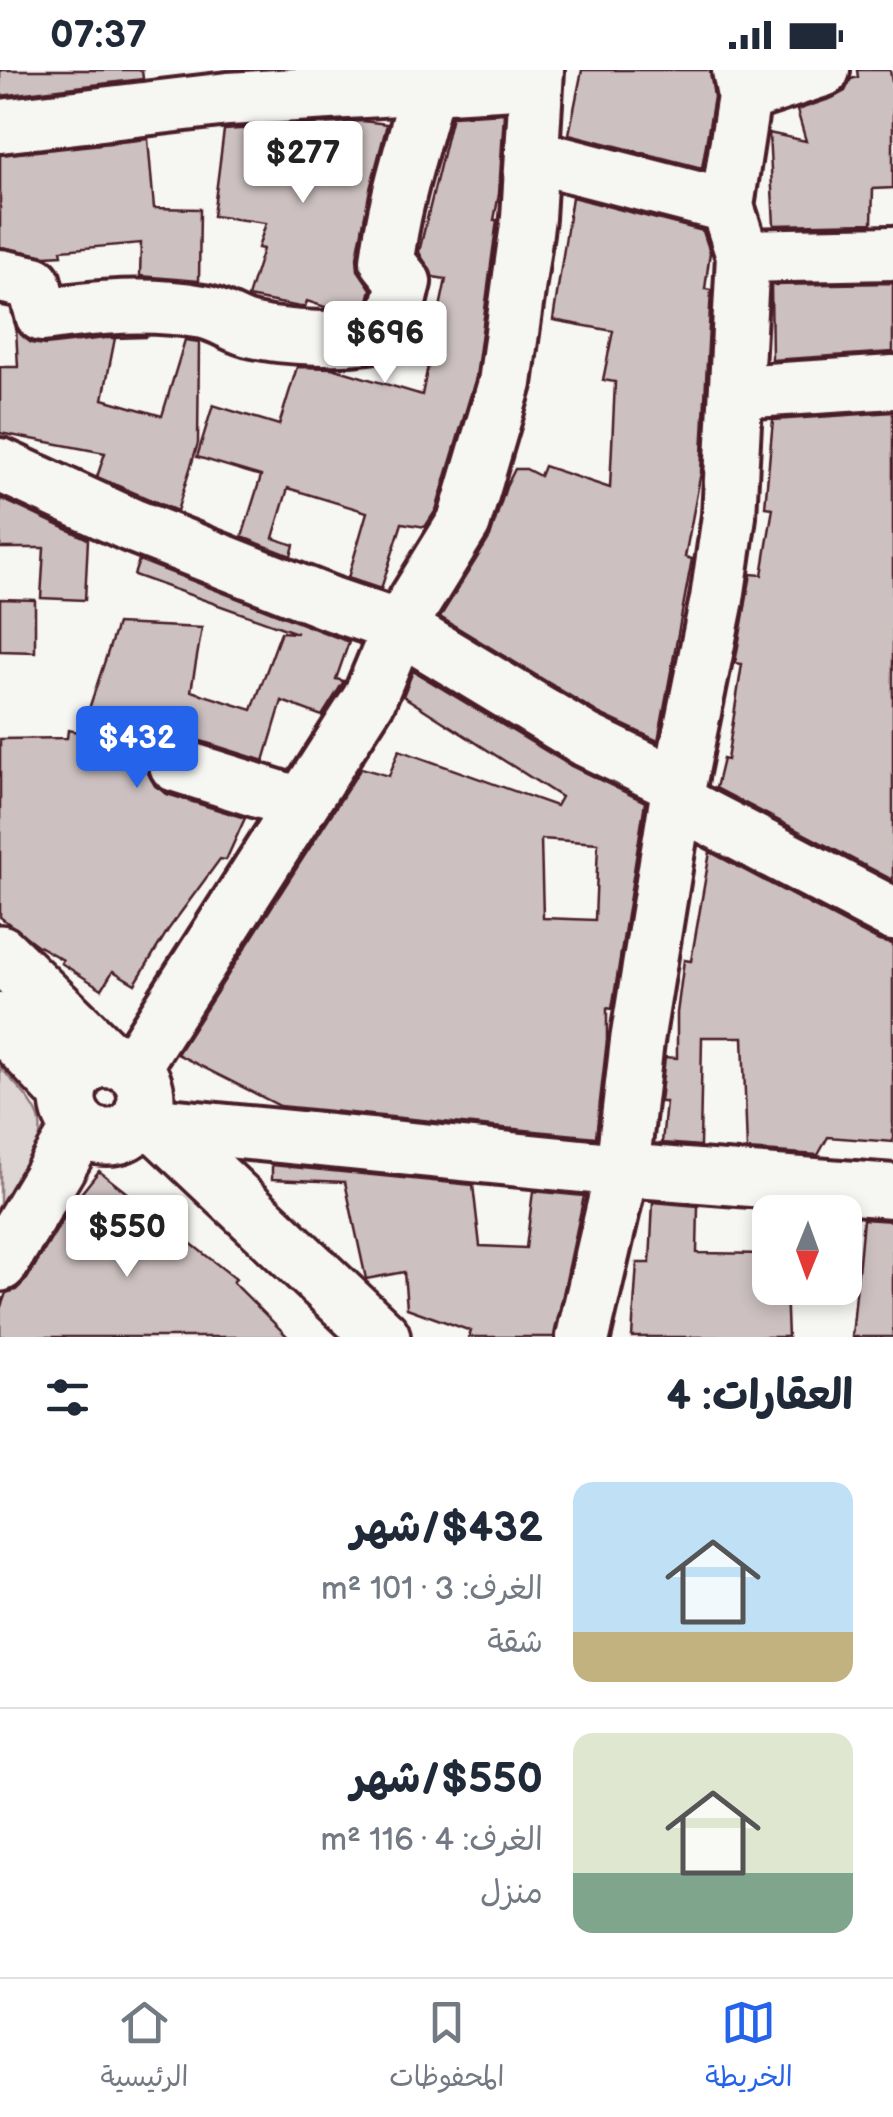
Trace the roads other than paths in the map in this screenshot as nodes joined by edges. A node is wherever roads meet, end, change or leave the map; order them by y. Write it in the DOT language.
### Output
graph roads {
  1 [pos="823,70"];
  2 [pos="536,76"];
  3 [pos="742,83"];
  4 [pos="225,84"];
  5 [pos="428,88"];
  6 [pos="0,126"];
  7 [pos="533,156"];
  8 [pos="728,206"];
  9 [pos="893,252"];
  10 [pos="743,256"];
  11 [pos="0,276"];
  12 [pos="893,382"];
  13 [pos="737,392"];
  14 [pos="0,465"];
  15 [pos="399,627"];
  16 [pos="176,765"];
  17 [pos="678,793"];
  18 [pos="300,804"];
  19 [pos="893,914"];
  20 [pos="0,953"];
  21 [pos="0,1021"];
  22 [pos="115,1103"];
  23 [pos="622,1170"];
  24 [pos="893,1191"];
  25 [pos="0,1264"];
  26 [pos="332,1337"];
  27 [pos="382,1337"];
  28 [pos="583,1337"];
  1 -- 3 [label="street"];
  2 -- 5 [label="street"];
  2 -- 7 [label="street"];
  3 -- 8 [label="street"];
  4 -- 5 [label="street"];
  4 -- 6 [label="street"];
  5 -- 11 [label="street"];
  7 -- 8 [label="street"];
  7 -- 15 [label="street"];
  8 -- 10 [label="street"];
  9 -- 10 [label="street"];
  10 -- 13 [label="street"];
  12 -- 13 [label="street"];
  13 -- 17 [label="street"];
  14 -- 15 [label="street"];
  15 -- 17 [label="street"];
  15 -- 18 [label="street"];
  16 -- 18 [label="street"];
  17 -- 19 [label="street"];
  17 -- 23 [label="street"];
  18 -- 22 [label="street"];
  20 -- 22 [label="main road"];
  21 -- 22 [label="main road"];
  22 -- 23 [label="street"];
  22 -- 25 [label="main road"];
  22 -- 26 [label="main road"];
  22 -- 27 [label="main road"];
  23 -- 24 [label="street"];
  23 -- 28 [label="street"];
}
